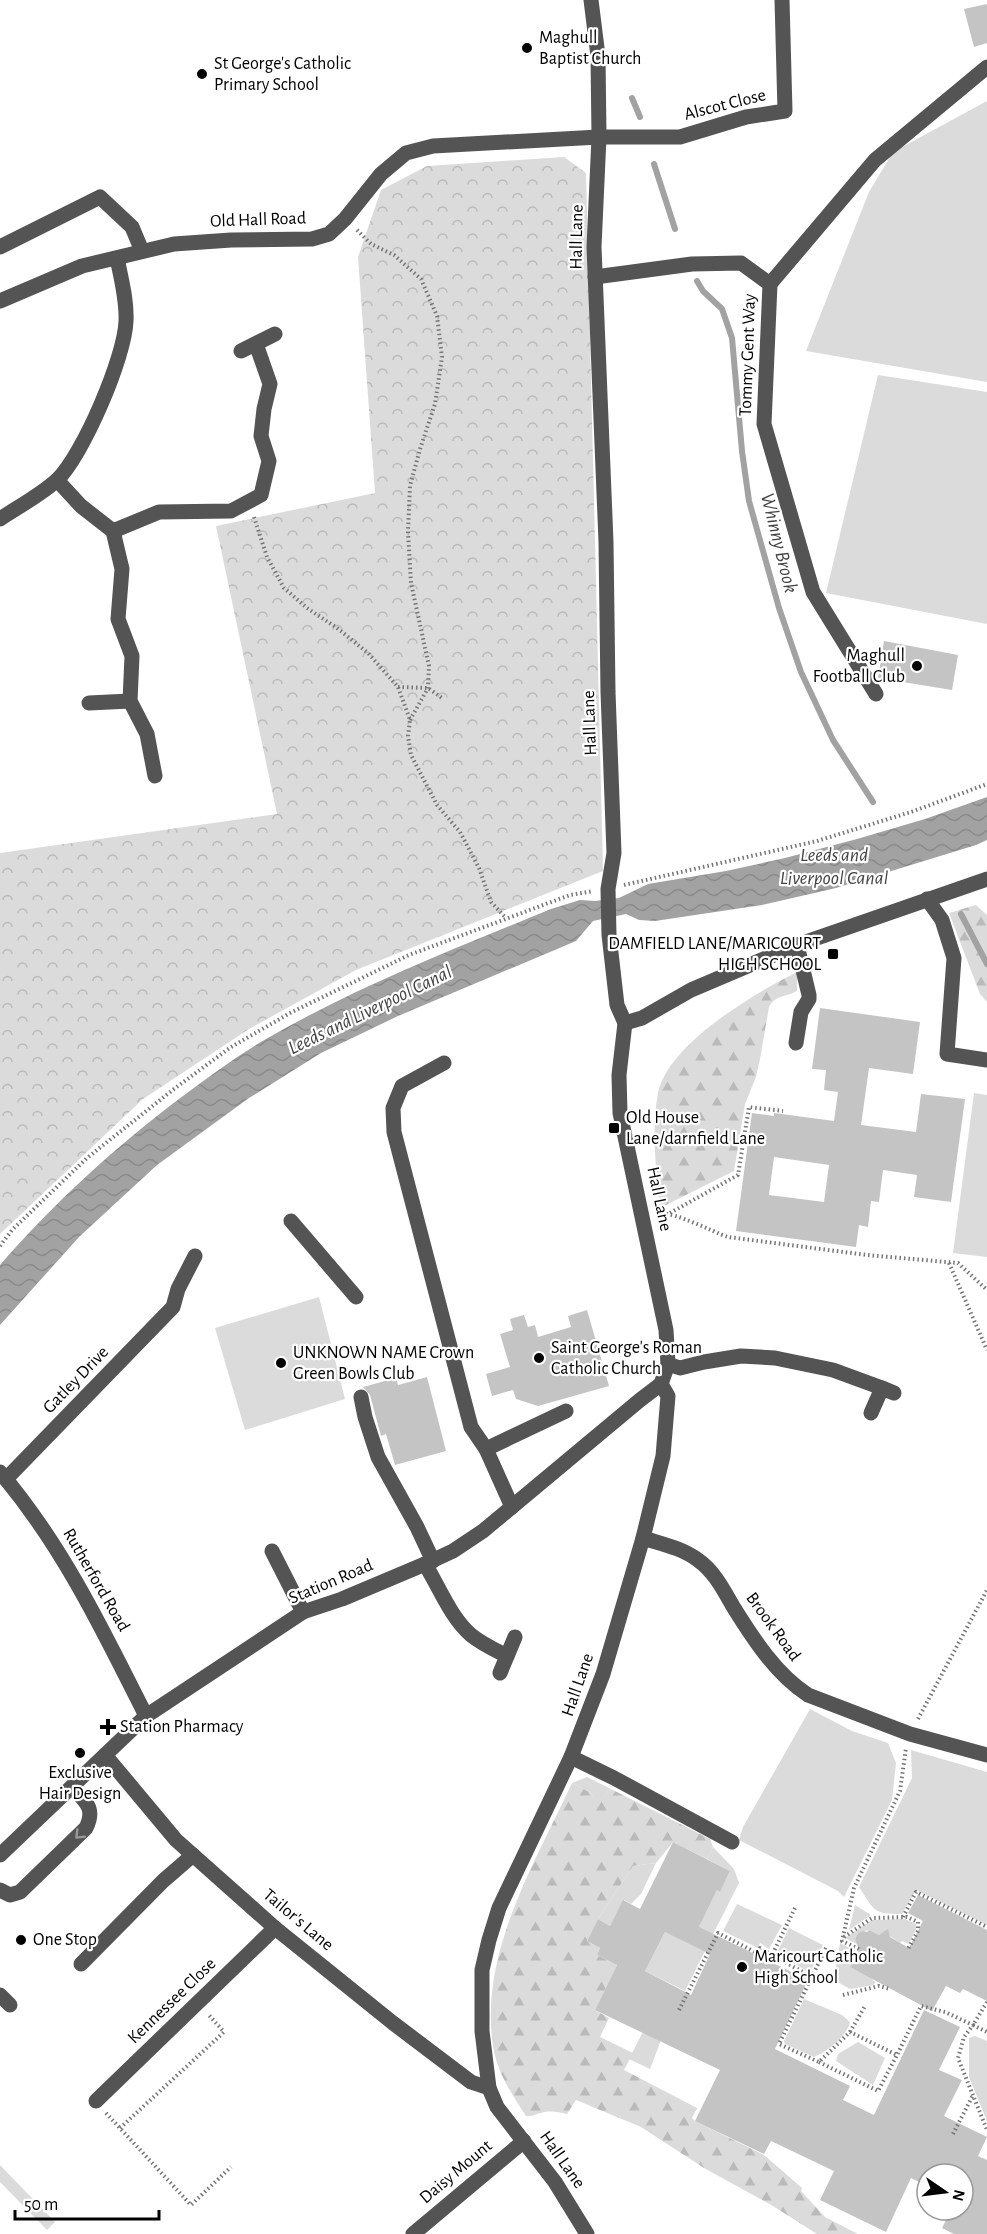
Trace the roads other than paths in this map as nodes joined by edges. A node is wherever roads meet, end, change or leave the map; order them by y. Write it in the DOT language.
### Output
graph roads {
  1 [pos="591,0"];
  2 [pos="782,0"];
  3 [pos="987,67"];
  4 [pos="599,137"];
  5 [pos="0,248"];
  6 [pos="142,251"];
  7 [pos="117,258"];
  8 [pos="595,277"];
  9 [pos="770,284"];
  10 [pos="0,301"];
  11 [pos="275,334"];
  12 [pos="256,344"];
  13 [pos="241,351"];
  14 [pos="57,480"];
  15 [pos="0,519"];
  16 [pos="113,531"];
  17 [pos="876,694"];
  18 [pos="130,701"];
  19 [pos="89,702"];
  20 [pos="155,776"];
  21 [pos="987,879"];
  22 [pos="927,899"];
  23 [pos="797,945"];
  24 [pos="625,1023"];
  25 [pos="795,1043"];
  26 [pos="987,1060"];
  27 [pos="444,1063"];
  28 [pos="291,1221"];
  29 [pos="195,1256"];
  30 [pos="356,1297"];
  31 [pos="668,1364"];
  32 [pos="661,1384"];
  33 [pos="361,1397"];
  34 [pos="566,1411"];
  35 [pos="871,1413"];
  36 [pos="486,1449"];
  37 [pos="5,1483"];
  38 [pos="512,1507"];
  39 [pos="643,1538"];
  40 [pos="272,1551"];
  41 [pos="429,1563"];
  42 [pos="303,1612"];
  43 [pos="515,1637"];
  44 [pos="507,1656"];
  45 [pos="500,1673"];
  46 [pos="146,1716"];
  47 [pos="105,1755"];
  48 [pos="987,1755"];
  49 [pos="571,1757"];
  50 [pos="72,1787"];
  51 [pos="732,1842"];
  52 [pos="193,1854"];
  53 [pos="0,1855"];
  54 [pos="0,1890"];
  55 [pos="275,1928"];
  56 [pos="81,1964"];
  57 [pos="489,2088"];
  58 [pos="96,2101"];
  59 [pos="524,2141"];
  60 [pos="413,2234"];
  61 [pos="587,2234"];
  1 -- 4 [label="street, Hall Lane"];
  2 -- 4 [label="street, Alscot Close"];
  3 -- 9 [label="street"];
  4 -- 6 [label="street, Old Hall Road"];
  4 -- 8 [label="street, Hall Lane"];
  5 -- 6 [label="street"];
  6 -- 7 [label="street, Old Hall Road"];
  7 -- 10 [label="street, Old Hall Road"];
  7 -- 14 [label="street"];
  8 -- 9 [label="street, Tommy Gent Way"];
  8 -- 24 [label="street, Hall Lane"];
  9 -- 17 [label="street, Tommy Gent Way"];
  11 -- 12 [label="street"];
  12 -- 13 [label="street"];
  12 -- 16 [label="street"];
  14 -- 15 [label="street"];
  14 -- 16 [label="street"];
  16 -- 18 [label="street"];
  18 -- 19 [label="street"];
  18 -- 20 [label="street"];
  21 -- 22 [label="street"];
  22 -- 23 [label="street"];
  22 -- 26 [label="street"];
  23 -- 24 [label="street"];
  23 -- 25 [label="street"];
  24 -- 31 [label="street, Hall Lane"];
  27 -- 36 [label="street"];
  28 -- 30 [label="street"];
  29 -- 37 [label="street, Gatley Drive"];
  31 -- 32 [label="street, Hall Lane"];
  31 -- 35 [label="street"];
  32 -- 38 [label="street, Station Road"];
  32 -- 39 [label="street, Hall Lane"];
  33 -- 41 [label="street"];
  34 -- 36 [label="street"];
  36 -- 38 [label="street"];
  37 -- 46 [label="street, Rutherford Road"];
  38 -- 41 [label="street, Station Road"];
  39 -- 48 [label="street, Brook Road"];
  39 -- 49 [label="street, Hall Lane"];
  40 -- 42 [label="street"];
  41 -- 42 [label="street, Station Road"];
  41 -- 44 [label="street"];
  42 -- 46 [label="street, Station Road"];
  43 -- 44 [label="street"];
  44 -- 45 [label="street"];
  46 -- 47 [label="street, Station Road"];
  47 -- 50 [label="street, Station Road"];
  47 -- 52 [label="street, Tailor's Lane"];
  49 -- 51 [label="street"];
  49 -- 57 [label="street, Hall Lane"];
  50 -- 53 [label="street, Station Road"];
  50 -- 54 [label="street, one-way"];
  52 -- 55 [label="street, Tailor's Lane"];
  52 -- 56 [label="street"];
  55 -- 57 [label="street, Tailor's Lane"];
  55 -- 58 [label="street, Kennessee Close"];
  57 -- 59 [label="street, Hall Lane"];
  59 -- 60 [label="street, Daisy Mount"];
  59 -- 61 [label="street, Hall Lane"];
}
